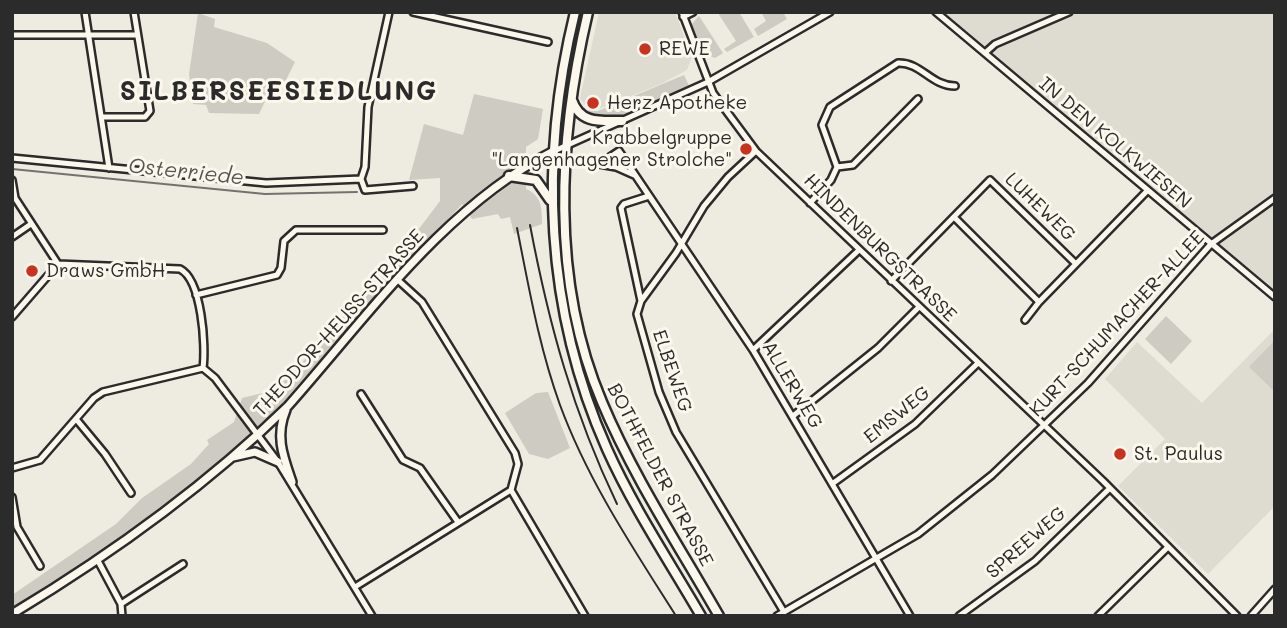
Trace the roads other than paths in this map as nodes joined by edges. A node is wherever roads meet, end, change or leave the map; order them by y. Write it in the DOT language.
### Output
graph roads {
  1 [pos="85,12"];
  2 [pos="134,12"];
  3 [pos="389,12"];
  4 [pos="413,12"];
  5 [pos="575,12"];
  6 [pos="588,12"];
  7 [pos="694,12"];
  8 [pos="830,12"];
  9 [pos="936,12"];
  10 [pos="1069,12"];
  11 [pos="682,15"];
  12 [pos="12,35"];
  13 [pos="89,35"];
  14 [pos="137,35"];
  15 [pos="548,42"];
  16 [pos="985,53"];
  17 [pos="708,82"];
  18 [pos="955,86"];
  19 [pos="571,96"];
  20 [pos="918,99"];
  21 [pos="102,117"];
  22 [pos="621,121"];
  23 [pos="565,146"];
  24 [pos="756,151"];
  25 [pos="552,152"];
  26 [pos="12,158"];
  27 [pos="577,160"];
  28 [pos="608,165"];
  29 [pos="837,167"];
  30 [pos="109,169"];
  31 [pos="509,176"];
  32 [pos="636,177"];
  33 [pos="362,179"];
  34 [pos="12,180"];
  35 [pos="413,186"];
  36 [pos="1147,191"];
  37 [pos="649,196"];
  38 [pos="1275,198"];
  39 [pos="551,202"];
  40 [pos="810,203"];
  41 [pos="954,217"];
  42 [pos="32,224"];
  43 [pos="383,230"];
  44 [pos="12,237"];
  45 [pos="682,243"];
  46 [pos="1211,244"];
  47 [pos="859,250"];
  48 [pos="58,264"];
  49 [pos="1076,264"];
  50 [pos="399,281"];
  51 [pos="891,281"];
  52 [pos="196,295"];
  53 [pos="1275,297"];
  54 [pos="641,300"];
  55 [pos="1039,302"];
  56 [pos="919,307"];
  57 [pos="12,317"];
  58 [pos="1026,320"];
  59 [pos="753,350"];
  60 [pos="977,364"];
  61 [pos="203,368"];
  62 [pos="361,394"];
  63 [pos="288,406"];
  64 [pos="793,416"];
  65 [pos="76,419"];
  66 [pos="1044,426"];
  67 [pos="258,435"];
  68 [pos="229,459"];
  69 [pos="278,462"];
  70 [pos="12,468"];
  71 [pos="292,482"];
  72 [pos="832,484"];
  73 [pos="1109,489"];
  74 [pos="511,490"];
  75 [pos="131,493"];
  76 [pos="12,497"];
  77 [pos="458,522"];
  78 [pos="1168,547"];
  79 [pos="97,559"];
  80 [pos="876,559"];
  81 [pos="183,564"];
  82 [pos="40,566"];
  83 [pos="355,587"];
  84 [pos="1275,589"];
  85 [pos="121,604"];
  86 [pos="784,612"];
  87 [pos="12,614"];
  88 [pos="122,616"];
  89 [pos="372,616"];
  90 [pos="585,616"];
  91 [pos="701,616"];
  92 [pos="719,616"];
  93 [pos="777,616"];
  94 [pos="910,616"];
  95 [pos="959,616"];
  96 [pos="1098,616"];
  97 [pos="1237,616"];
  98 [pos="1251,616"];
  1 -- 13 [label="street"];
  2 -- 14 [label="street"];
  3 -- 33 [label="street"];
  4 -- 15 [label="street"];
  5 -- 25 [label="main road, BOTHFELDER STRASSE"];
  6 -- 19 [label="main road, BOTHFELDER STRASSE"];
  7 -- 11 [label="street"];
  8 -- 17 [label="street"];
  9 -- 16 [label="street, IN DEN KOLKWIESEN"];
  10 -- 16 [label="street"];
  11 -- 17 [label="street, HINDENBURGSTRASSE"];
  12 -- 13 [label="street"];
  13 -- 14 [label="street"];
  13 -- 21 [label="street"];
  14 -- 21 [label="street"];
  16 -- 36 [label="street, IN DEN KOLKWIESEN"];
  17 -- 22 [label="street"];
  17 -- 24 [label="street, HINDENBURGSTRASSE"];
  18 -- 29 [label="street"];
  19 -- 22 [label="main road"];
  19 -- 23 [label="main road, BOTHFELDER STRASSE"];
  20 -- 29 [label="street"];
  21 -- 30 [label="street"];
  22 -- 23 [label="street"];
  23 -- 25 [label="street"];
  23 -- 92 [label="main road, BOTHFELDER STRASSE"];
  24 -- 40 [label="street, HINDENBURGSTRASSE"];
  24 -- 45 [label="street"];
  25 -- 31 [label="street, THEODOR-HEUSS-STRASSE"];
  25 -- 39 [label="main road, BOTHFELDER STRASSE"];
  26 -- 30 [label="street"];
  27 -- 28 [label="street, ALLERWEG"];
  28 -- 32 [label="street, ALLERWEG"];
  28 -- 32 [label="street, ALLERWEG"];
  29 -- 40 [label="street"];
  30 -- 33 [label="street"];
  31 -- 39 [label="main road"];
  31 -- 50 [label="street, THEODOR-HEUSS-STRASSE"];
  32 -- 37 [label="street, ALLERWEG"];
  33 -- 35 [label="street"];
  34 -- 42 [label="street"];
  36 -- 46 [label="street, IN DEN KOLKWIESEN"];
  36 -- 49 [label="street, LUHEWEG"];
  37 -- 45 [label="street, ALLERWEG"];
  37 -- 54 [label="street, ELBEWEG"];
  38 -- 46 [label="street, KURT-SCHUMACHER-ALLEE"];
  39 -- 91 [label="main road, BOTHFELDER STRASSE"];
  40 -- 47 [label="street, HINDENBURGSTRASSE"];
  41 -- 49 [label="street, LUHEWEG"];
  41 -- 51 [label="street, LUHEWEG"];
  41 -- 55 [label="street"];
  42 -- 44 [label="street"];
  42 -- 48 [label="street"];
  43 -- 52 [label="street"];
  45 -- 54 [label="street"];
  45 -- 59 [label="street, ALLERWEG"];
  46 -- 53 [label="street, IN DEN KOLKWIESEN"];
  46 -- 66 [label="street, KURT-SCHUMACHER-ALLEE"];
  47 -- 51 [label="street, HINDENBURGSTRASSE"];
  47 -- 59 [label="street"];
  48 -- 52 [label="street"];
  48 -- 57 [label="street"];
  49 -- 55 [label="street, LUHEWEG"];
  50 -- 63 [label="street, THEODOR-HEUSS-STRASSE"];
  50 -- 74 [label="street"];
  51 -- 56 [label="street, HINDENBURGSTRASSE"];
  52 -- 61 [label="street"];
  54 -- 86 [label="street, ELBEWEG"];
  55 -- 58 [label="street, LUHEWEG"];
  56 -- 60 [label="street, HINDENBURGSTRASSE"];
  56 -- 64 [label="street"];
  59 -- 64 [label="street, ALLERWEG"];
  60 -- 66 [label="street, HINDENBURGSTRASSE"];
  60 -- 72 [label="street, EMSWEG"];
  61 -- 65 [label="street"];
  61 -- 67 [label="street"];
  62 -- 77 [label="street"];
  63 -- 67 [label="street, THEODOR-HEUSS-STRASSE"];
  63 -- 71 [label="street"];
  64 -- 72 [label="street, ALLERWEG"];
  65 -- 70 [label="street"];
  65 -- 75 [label="street"];
  66 -- 73 [label="street, HINDENBURGSTRASSE"];
  66 -- 80 [label="street, KURT-SCHUMACHER-ALLEE"];
  67 -- 68 [label="street, THEODOR-HEUSS-STRASSE"];
  67 -- 69 [label="street"];
  68 -- 69 [label="street"];
  68 -- 79 [label="street, THEODOR-HEUSS-STRASSE"];
  69 -- 71 [label="street"];
  71 -- 83 [label="street"];
  72 -- 80 [label="street, ALLERWEG"];
  73 -- 78 [label="street"];
  73 -- 95 [label="street, SPREEWEG"];
  74 -- 77 [label="street"];
  74 -- 90 [label="street"];
  76 -- 82 [label="street"];
  77 -- 83 [label="street"];
  78 -- 96 [label="street"];
  78 -- 97 [label="street"];
  79 -- 85 [label="street"];
  79 -- 87 [label="street, THEODOR-HEUSS-STRASSE"];
  80 -- 86 [label="street, KURT-SCHUMACHER-ALLEE"];
  80 -- 94 [label="street, ALLERWEG"];
  81 -- 85 [label="street"];
  83 -- 89 [label="street"];
  84 -- 98 [label="street"];
  85 -- 88 [label="street"];
  86 -- 93 [label="street, KURT-SCHUMACHER-ALLEE"];
}
